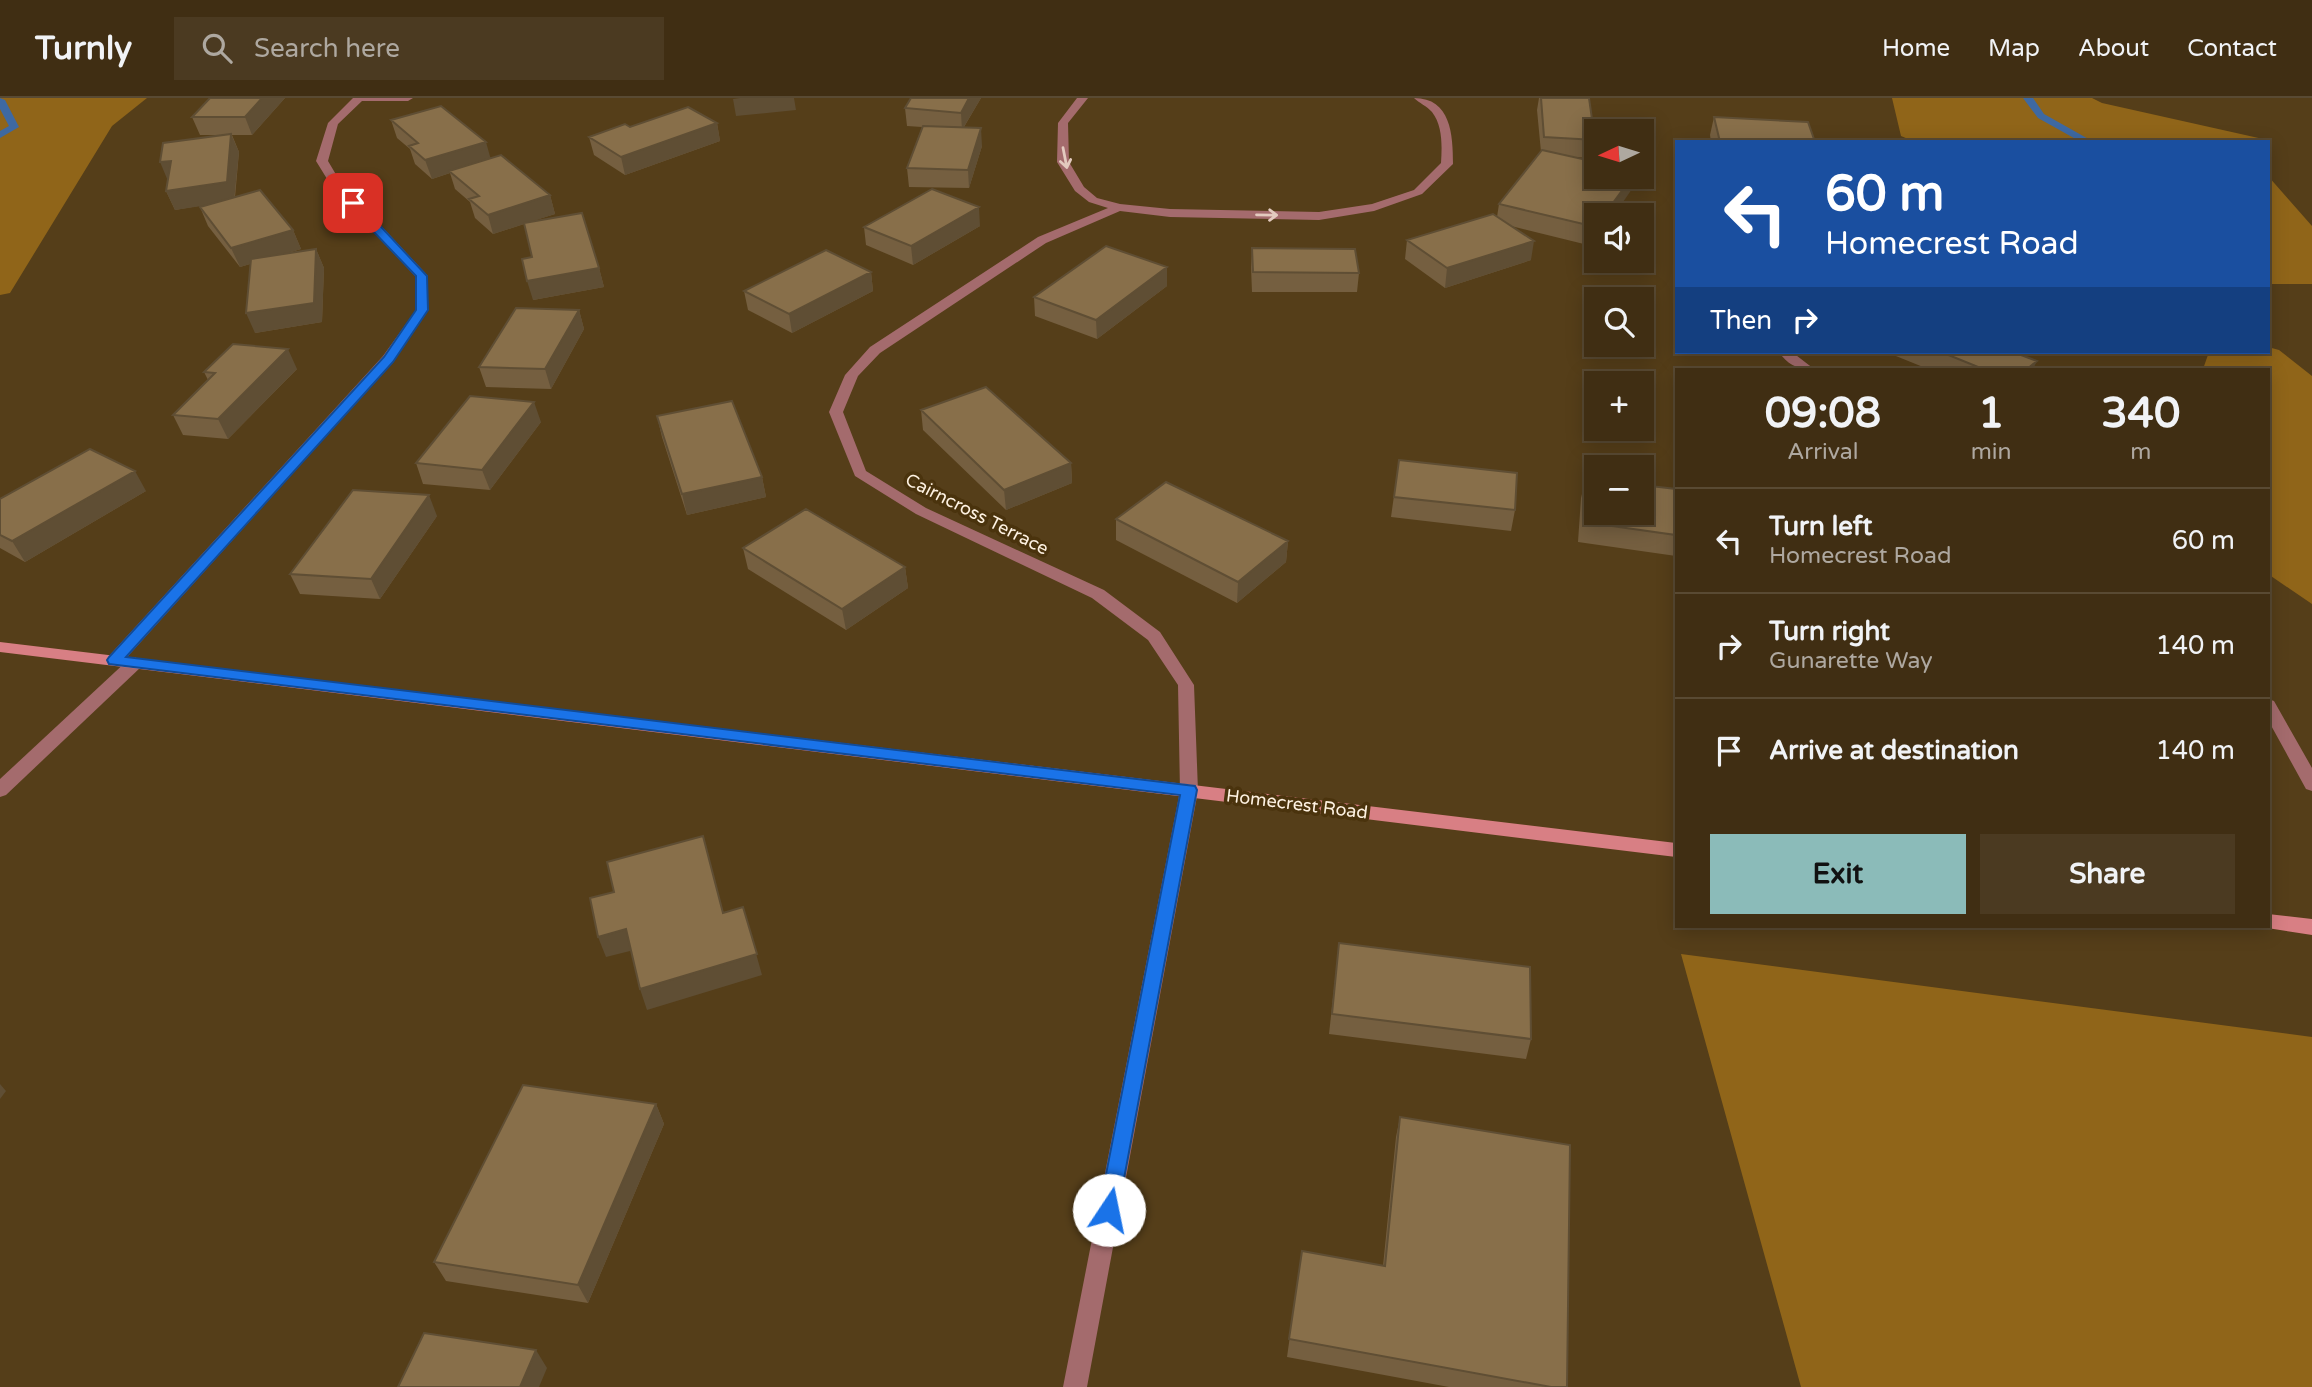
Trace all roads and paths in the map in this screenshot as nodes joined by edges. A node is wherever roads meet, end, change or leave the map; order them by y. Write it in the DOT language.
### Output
graph roads {
  1 [pos="359,98"];
  2 [pos="408,98"];
  3 [pos="1083,98"];
  4 [pos="1419,98"];
  5 [pos="1119,207"];
  6 [pos="1787,354"];
  7 [pos="1805,368"];
  8 [pos="0,647"];
  9 [pos="114,660"];
  10 [pos="135,663"];
  11 [pos="2270,709"];
  12 [pos="2312,784"];
  13 [pos="0,790"];
  14 [pos="1189,790"];
  15 [pos="1675,850"];
  16 [pos="2270,922"];
  17 [pos="2312,928"];
  18 [pos="1075,1387"];
  1 -- 2 [label="street"];
  1 -- 9 [label="street"];
  3 -- 5 [label="street, Cairncross Terrace, one-way"];
  5 -- 4 [label="street, Cairncross Terrace, one-way"];
  5 -- 14 [label="street, Cairncross Terrace"];
  6 -- 7 [label="street"];
  8 -- 9 [label="street, Homecrest Road"];
  9 -- 10 [label="street, Homecrest Road"];
  10 -- 13 [label="street"];
  10 -- 14 [label="street, Homecrest Road"];
  11 -- 12 [label="street"];
  14 -- 15 [label="street, Homecrest Road"];
  14 -- 18 [label="street, Cairncross Terrace"];
  16 -- 17 [label="street"];
}
